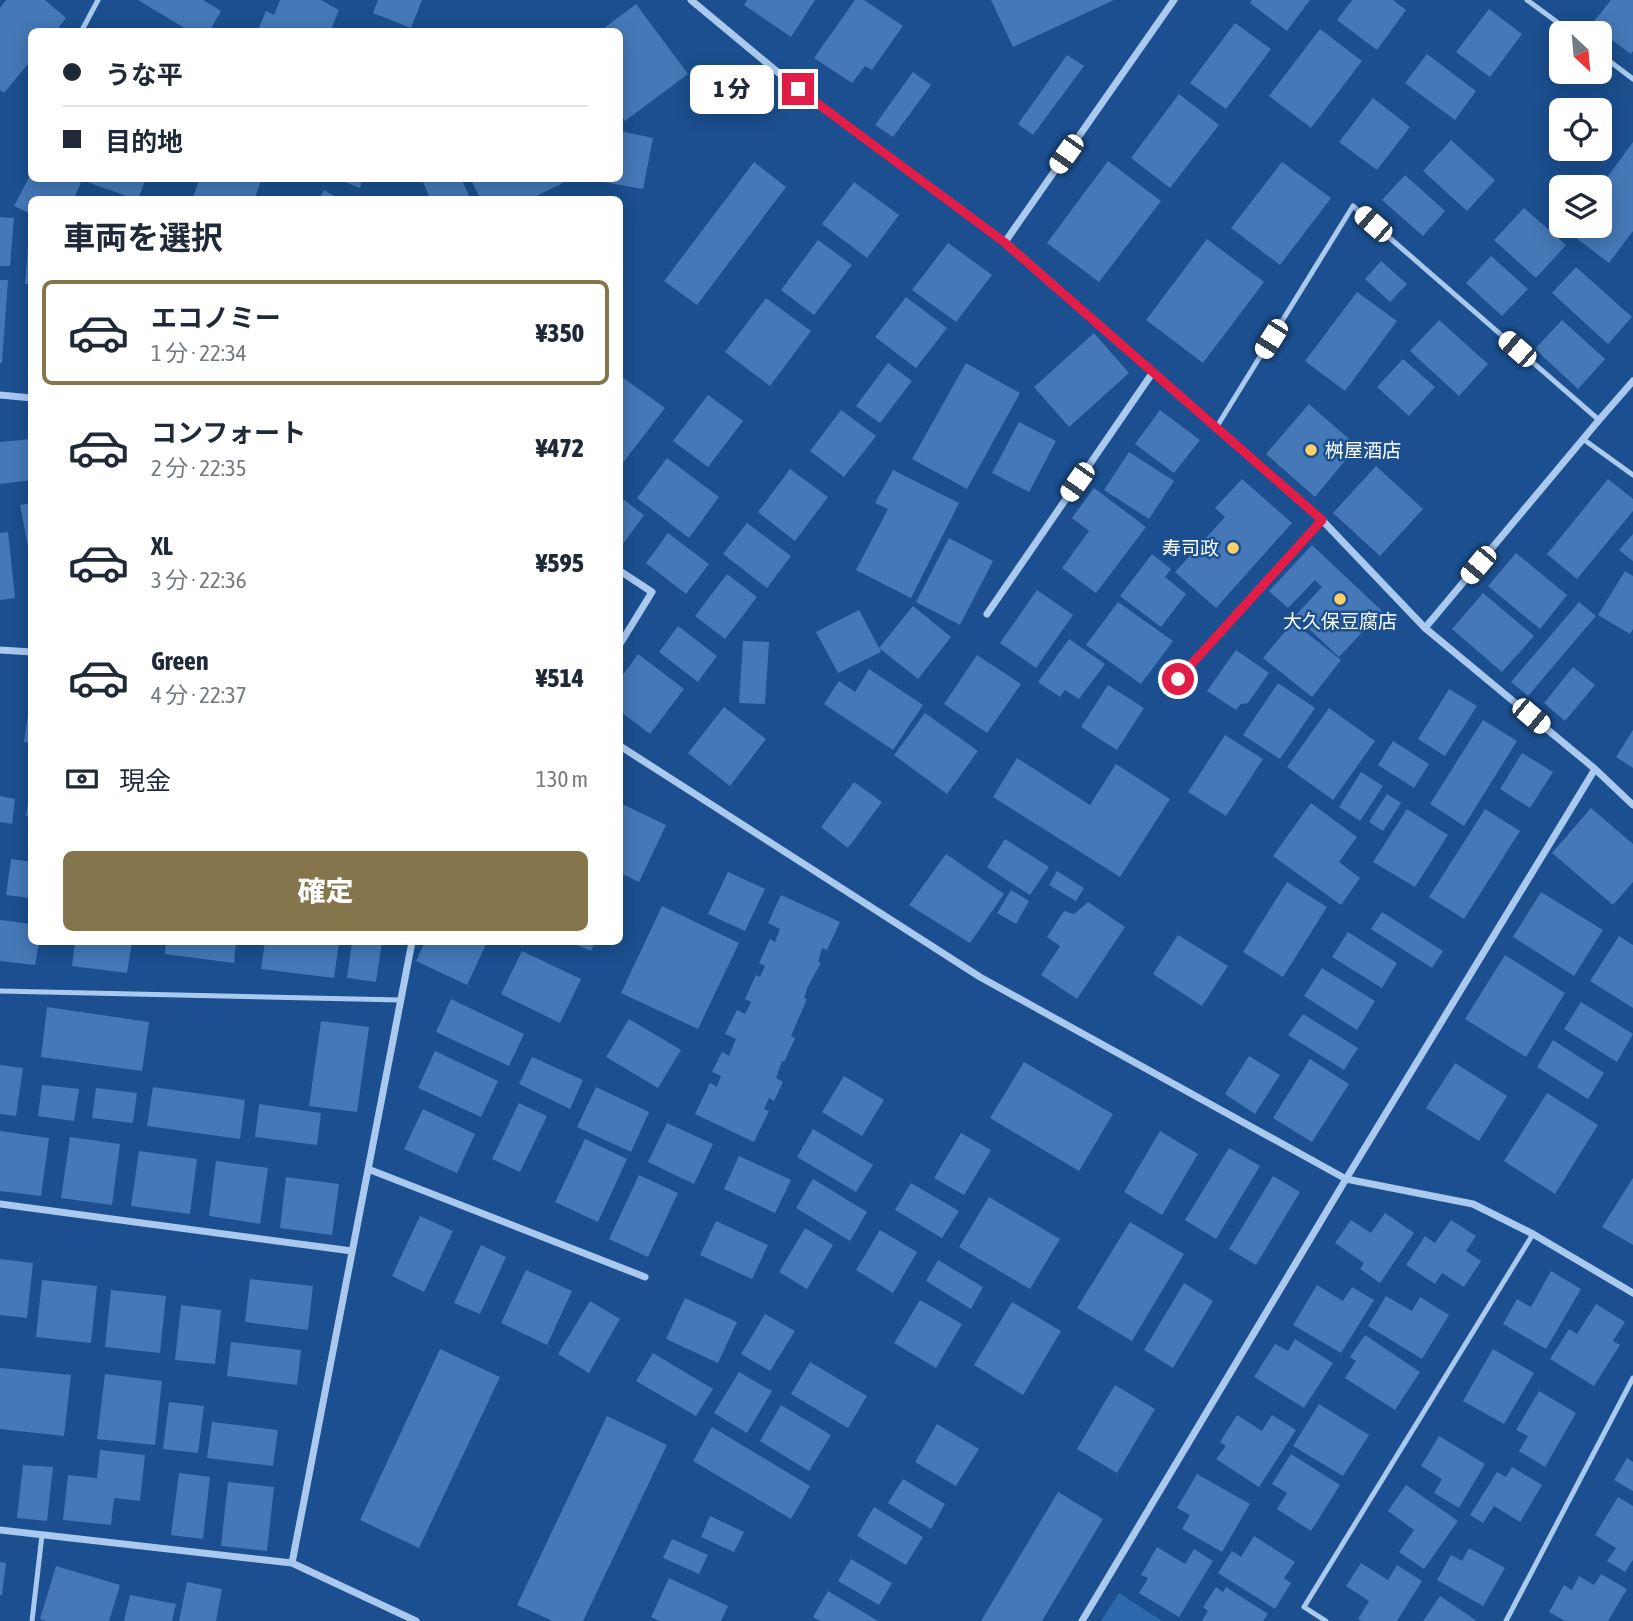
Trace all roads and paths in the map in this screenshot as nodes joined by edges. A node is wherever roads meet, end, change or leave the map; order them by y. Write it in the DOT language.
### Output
graph roads {
  1 [pos="98,0"];
  2 [pos="691,0"];
  3 [pos="1174,0"];
  4 [pos="1527,0"];
  5 [pos="701,3"];
  6 [pos="1556,21"];
  7 [pos="83,28"];
  8 [pos="1612,63"];
  9 [pos="1633,79"];
  10 [pos="1004,242"];
  11 [pos="1153,372"];
  12 [pos="1633,382"];
  13 [pos="0,395"];
  14 [pos="28,398"];
  15 [pos="1599,420"];
  16 [pos="1216,428"];
  17 [pos="1583,439"];
  18 [pos="1633,475"];
  19 [pos="1322,520"];
  20 [pos="623,573"];
  21 [pos="987,614"];
  22 [pos="1425,628"];
  23 [pos="623,638"];
  24 [pos="0,650"];
  25 [pos="28,652"];
  26 [pos="1178,679"];
  27 [pos="623,748"];
  28 [pos="1595,769"];
  29 [pos="1633,805"];
  30 [pos="411,945"];
  31 [pos="0,991"];
  32 [pos="400,1000"];
  33 [pos="368,1169"];
  34 [pos="1346,1179"];
  35 [pos="0,1204"];
  36 [pos="1533,1234"];
  37 [pos="352,1251"];
  38 [pos="645,1277"];
  39 [pos="1633,1293"];
  40 [pos="1633,1378"];
  41 [pos="0,1530"];
  42 [pos="42,1535"];
  43 [pos="292,1563"];
  44 [pos="32,1621"];
  45 [pos="416,1621"];
  46 [pos="1082,1621"];
  47 [pos="1326,1621"];
  48 [pos="1506,1621"];
  1 -- 7 [label="lane"];
  2 -- 5 [label="street"];
  3 -- 10 [label="street"];
  4 -- 6 [label="lane"];
  5 -- 10 [label="street"];
  8 -- 9 [label="lane"];
  10 -- 11 [label="street"];
  11 -- 16 [label="street"];
  11 -- 21 [label="street"];
  12 -- 15 [label="street"];
  13 -- 14 [label="street"];
  15 -- 16 [label="lane"];
  15 -- 17 [label="street"];
  16 -- 19 [label="street"];
  17 -- 18 [label="lane"];
  17 -- 22 [label="street"];
  19 -- 22 [label="street"];
  19 -- 26 [label="lane"];
  20 -- 23 [label="street"];
  22 -- 28 [label="street"];
  24 -- 25 [label="street"];
  27 -- 34 [label="street"];
  28 -- 29 [label="street"];
  28 -- 34 [label="street"];
  30 -- 32 [label="street"];
  31 -- 32 [label="lane"];
  32 -- 33 [label="street"];
  33 -- 37 [label="street"];
  33 -- 38 [label="street"];
  34 -- 36 [label="street"];
  34 -- 46 [label="street"];
  35 -- 37 [label="street"];
  36 -- 39 [label="street"];
  36 -- 47 [label="lane"];
  37 -- 43 [label="street"];
  40 -- 48 [label="lane"];
  41 -- 42 [label="street"];
  42 -- 43 [label="street"];
  42 -- 44 [label="lane"];
  43 -- 45 [label="street"];
}
